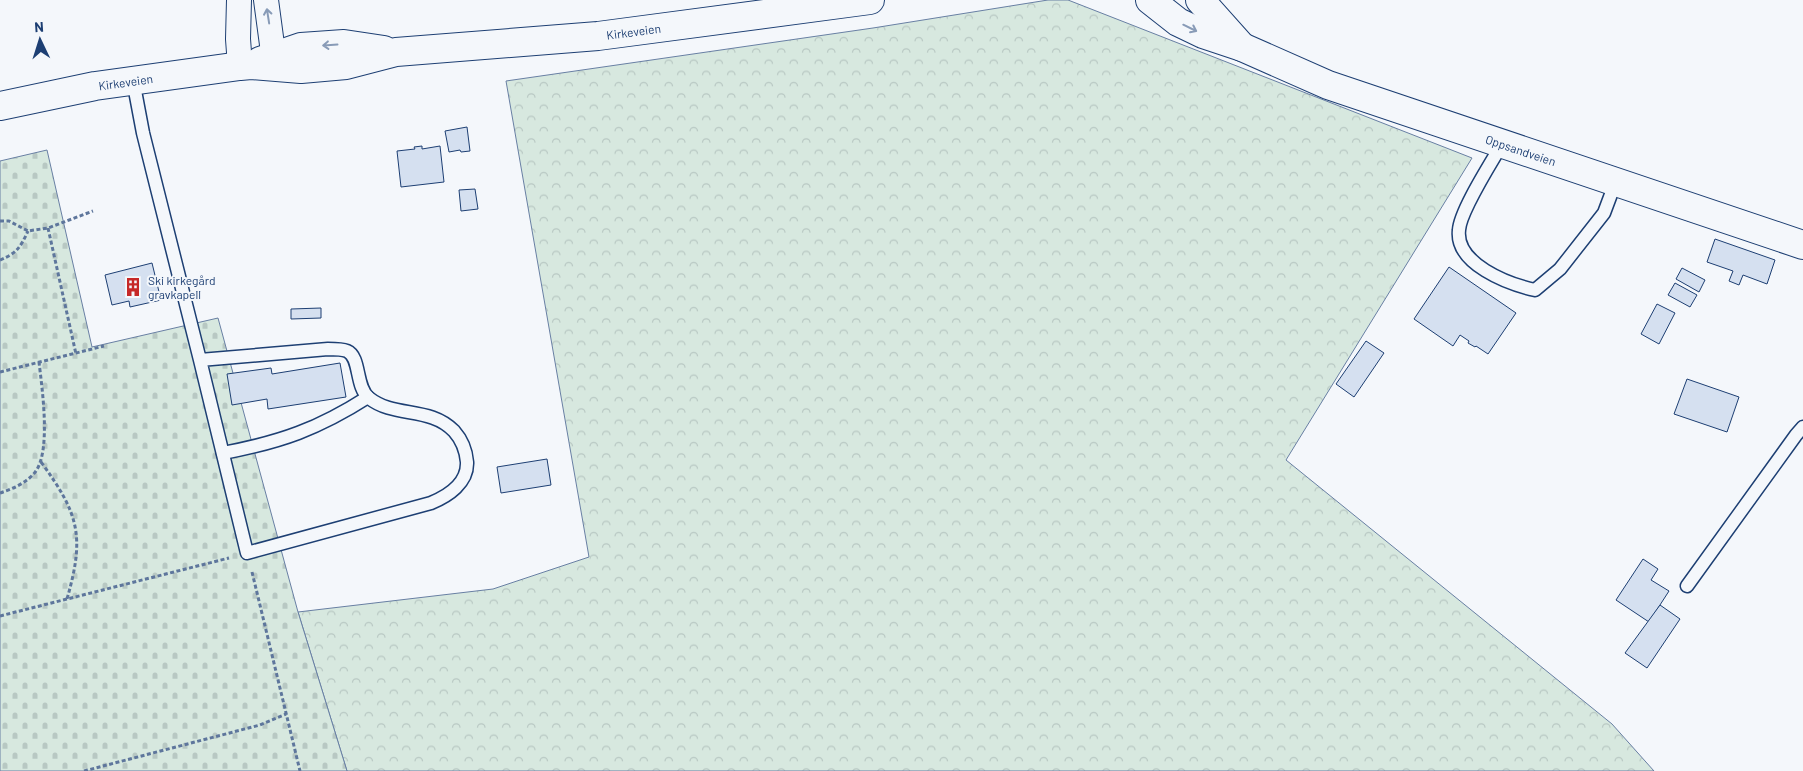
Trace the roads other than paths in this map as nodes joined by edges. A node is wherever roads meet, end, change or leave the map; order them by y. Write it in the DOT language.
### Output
graph roads {
  1 [pos="239,0"];
  2 [pos="266,0"];
  3 [pos="870,0"];
  4 [pos="1150,0"];
  5 [pos="1200,0"];
  6 [pos="1242,47"];
  7 [pos="260,64"];
  8 [pos="133,80"];
  9 [pos="0,106"];
  10 [pos="1502,144"];
  11 [pos="1616,181"];
  12 [pos="1803,245"];
  13 [pos="200,360"];
  14 [pos="368,397"];
  15 [pos="1803,427"];
  16 [pos="223,453"];
  17 [pos="1687,586"];
  1 -- 7 [label="street"];
  7 -- 2 [label="street, one-way"];
  3 -- 7 [label="main road, Kirkeveien"];
  4 -- 6 [label="main road, Oppsandveien, one-way"];
  5 -- 6 [label="main road, Oppsandveien"];
  6 -- 10 [label="main road, Oppsandveien"];
  7 -- 8 [label="main road, Kirkeveien"];
  8 -- 9 [label="main road, Kirkeveien"];
  8 -- 13 [label="lane"];
  10 -- 11 [label="main road, Oppsandveien"];
  10 -- 11 [label="lane"];
  11 -- 12 [label="main road, Oppsandveien"];
  13 -- 14 [label="lane"];
  13 -- 16 [label="lane"];
  14 -- 16 [label="lane"];
  14 -- 16 [label="lane"];
  15 -- 17 [label="lane"];
}
